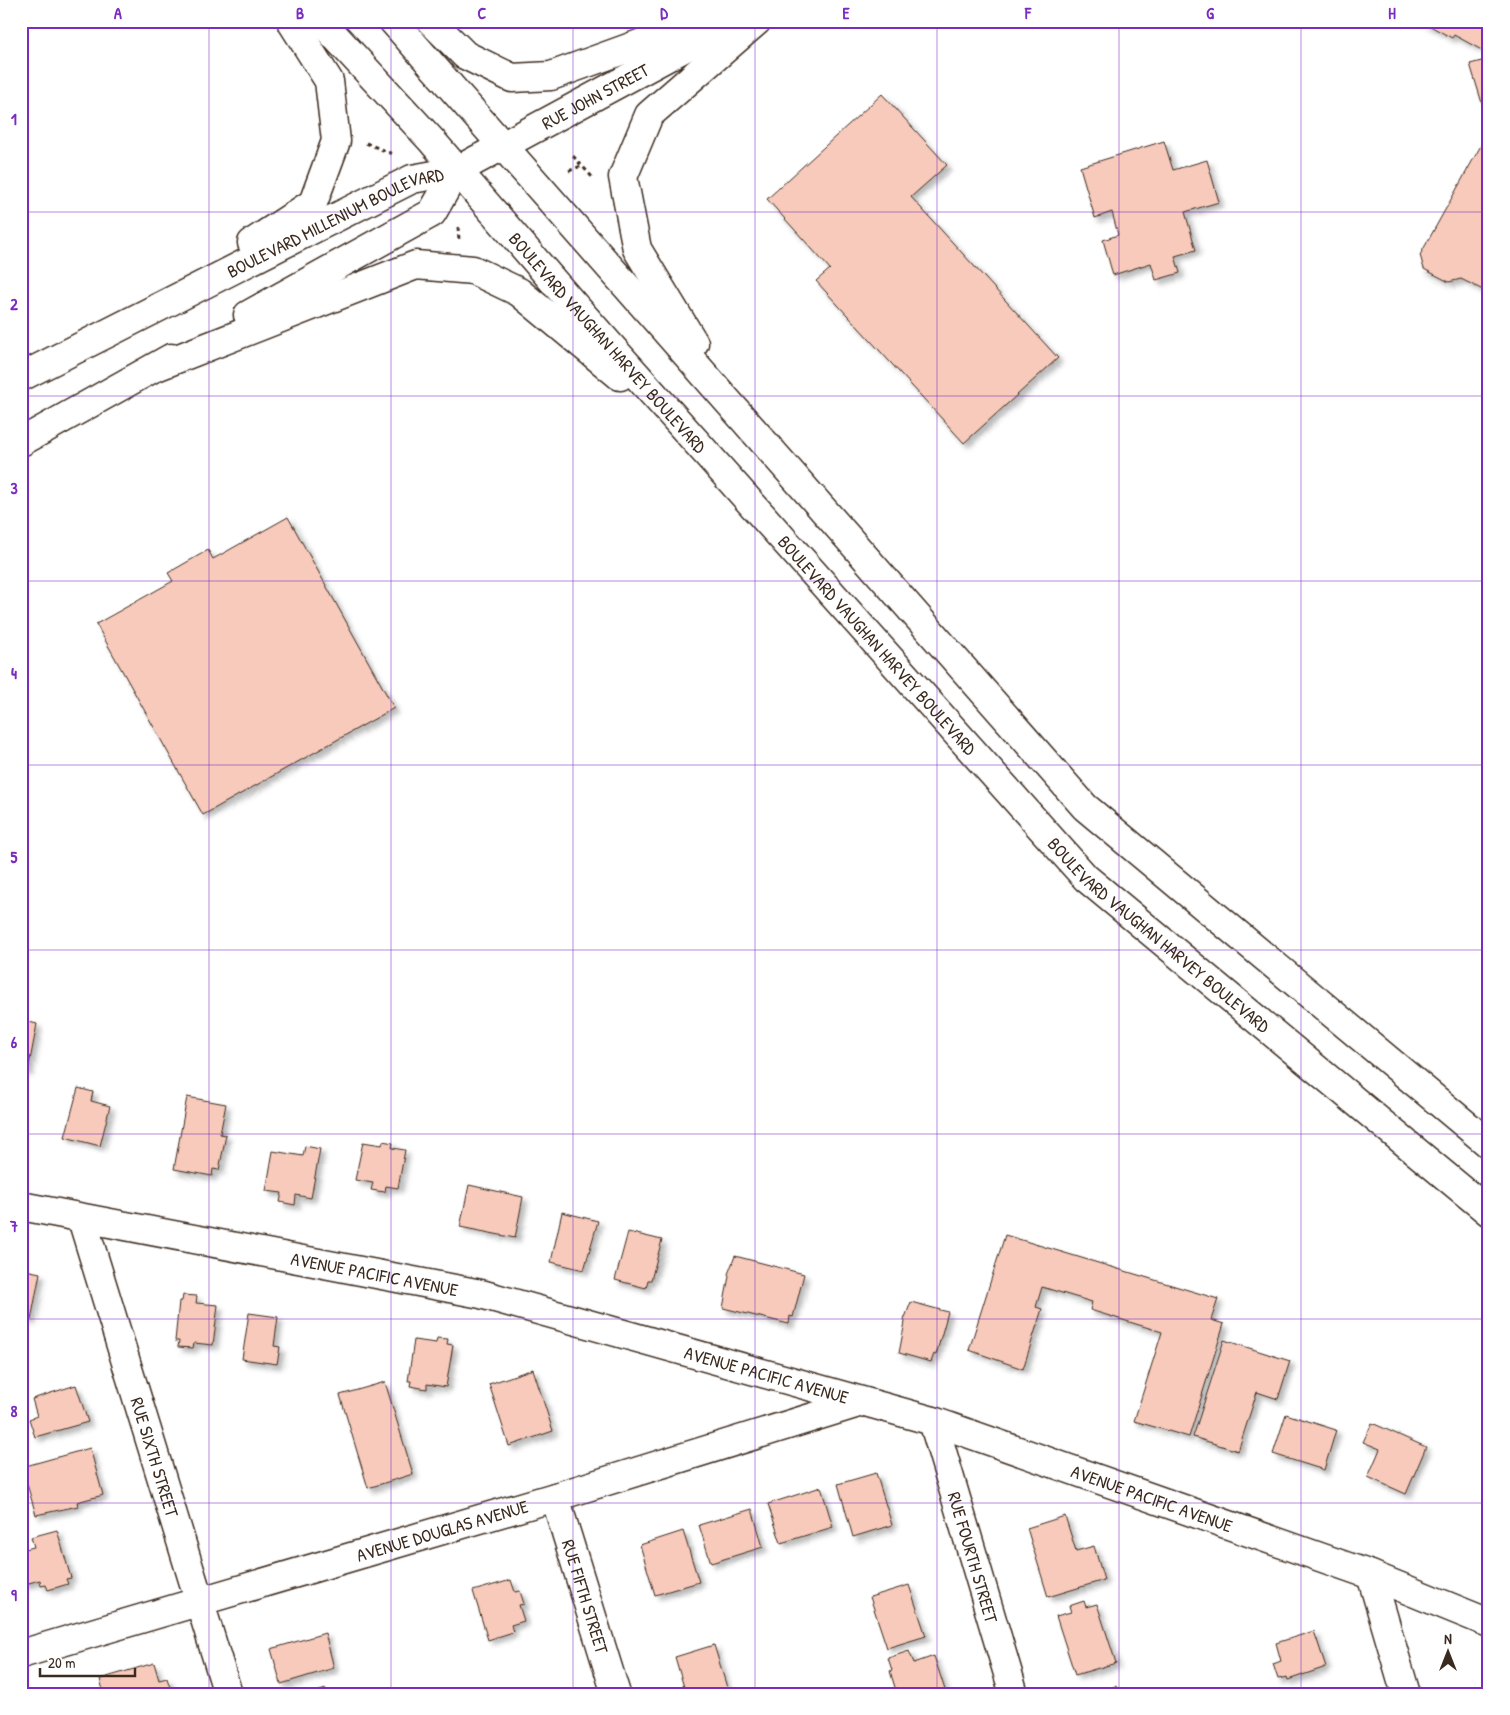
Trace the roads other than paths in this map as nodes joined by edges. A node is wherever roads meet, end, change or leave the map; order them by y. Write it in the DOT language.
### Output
graph roads {
  1 [pos="291,21"];
  2 [pos="321,21"];
  3 [pos="394,21"];
  4 [pos="431,21"];
  5 [pos="703,21"];
  6 [pos="734,21"];
  7 [pos="757,21"];
  8 [pos="504,147"];
  9 [pos="456,171"];
  10 [pos="134,320"];
  11 [pos="156,367"];
  12 [pos="21,377"];
  13 [pos="732,406"];
  14 [pos="692,437"];
  15 [pos="21,442"];
  16 [pos="1489,1144"];
  17 [pos="21,1206"];
  18 [pos="1489,1212"];
  19 [pos="82,1219"];
  20 [pos="862,1402"];
  21 [pos="932,1421"];
  22 [pos="555,1497"];
  23 [pos="1370,1576"];
  24 [pos="200,1602"];
  25 [pos="1489,1623"];
  26 [pos="21,1654"];
  27 [pos="228,1694"];
  28 [pos="616,1694"];
  29 [pos="1014,1694"];
  30 [pos="1406,1694"];
  1 -- 10 [label="main road"];
  2 -- 9 [label="main road, BOULEVARD VAUGHAN HARVEY BOULEVARD"];
  3 -- 8 [label="main road"];
  4 -- 5 [label="main road"];
  6 -- 8 [label="main road, RUE JOHN STREET"];
  7 -- 13 [label="main road"];
  8 -- 9 [label="main road, RUE JOHN STREET"];
  8 -- 13 [label="main road"];
  9 -- 10 [label="main road, BOULEVARD MILLENIUM BOULEVARD"];
  9 -- 11 [label="main road, BOULEVARD MILLENIUM BOULEVARD"];
  9 -- 14 [label="main road, BOULEVARD VAUGHAN HARVEY BOULEVARD"];
  10 -- 12 [label="main road, BOULEVARD MILLENIUM BOULEVARD"];
  11 -- 14 [label="main road"];
  11 -- 15 [label="main road, BOULEVARD MILLENIUM BOULEVARD"];
  13 -- 16 [label="main road"];
  14 -- 18 [label="main road, BOULEVARD VAUGHAN HARVEY BOULEVARD"];
  17 -- 19 [label="main road, AVENUE PACIFIC AVENUE"];
  19 -- 20 [label="main road, AVENUE PACIFIC AVENUE"];
  19 -- 24 [label="main road, RUE SIXTH STREET"];
  20 -- 21 [label="main road, AVENUE PACIFIC AVENUE"];
  20 -- 22 [label="main road, AVENUE DOUGLAS AVENUE"];
  21 -- 23 [label="main road, AVENUE PACIFIC AVENUE"];
  21 -- 29 [label="main road, RUE FOURTH STREET"];
  22 -- 24 [label="main road, AVENUE DOUGLAS AVENUE"];
  22 -- 28 [label="main road, RUE FIFTH STREET"];
  23 -- 25 [label="main road, AVENUE PACIFIC AVENUE"];
  23 -- 30 [label="main road"];
  24 -- 26 [label="main road, AVENUE DOUGLAS AVENUE"];
  24 -- 27 [label="main road, RUE SIXTH STREET"];
}
